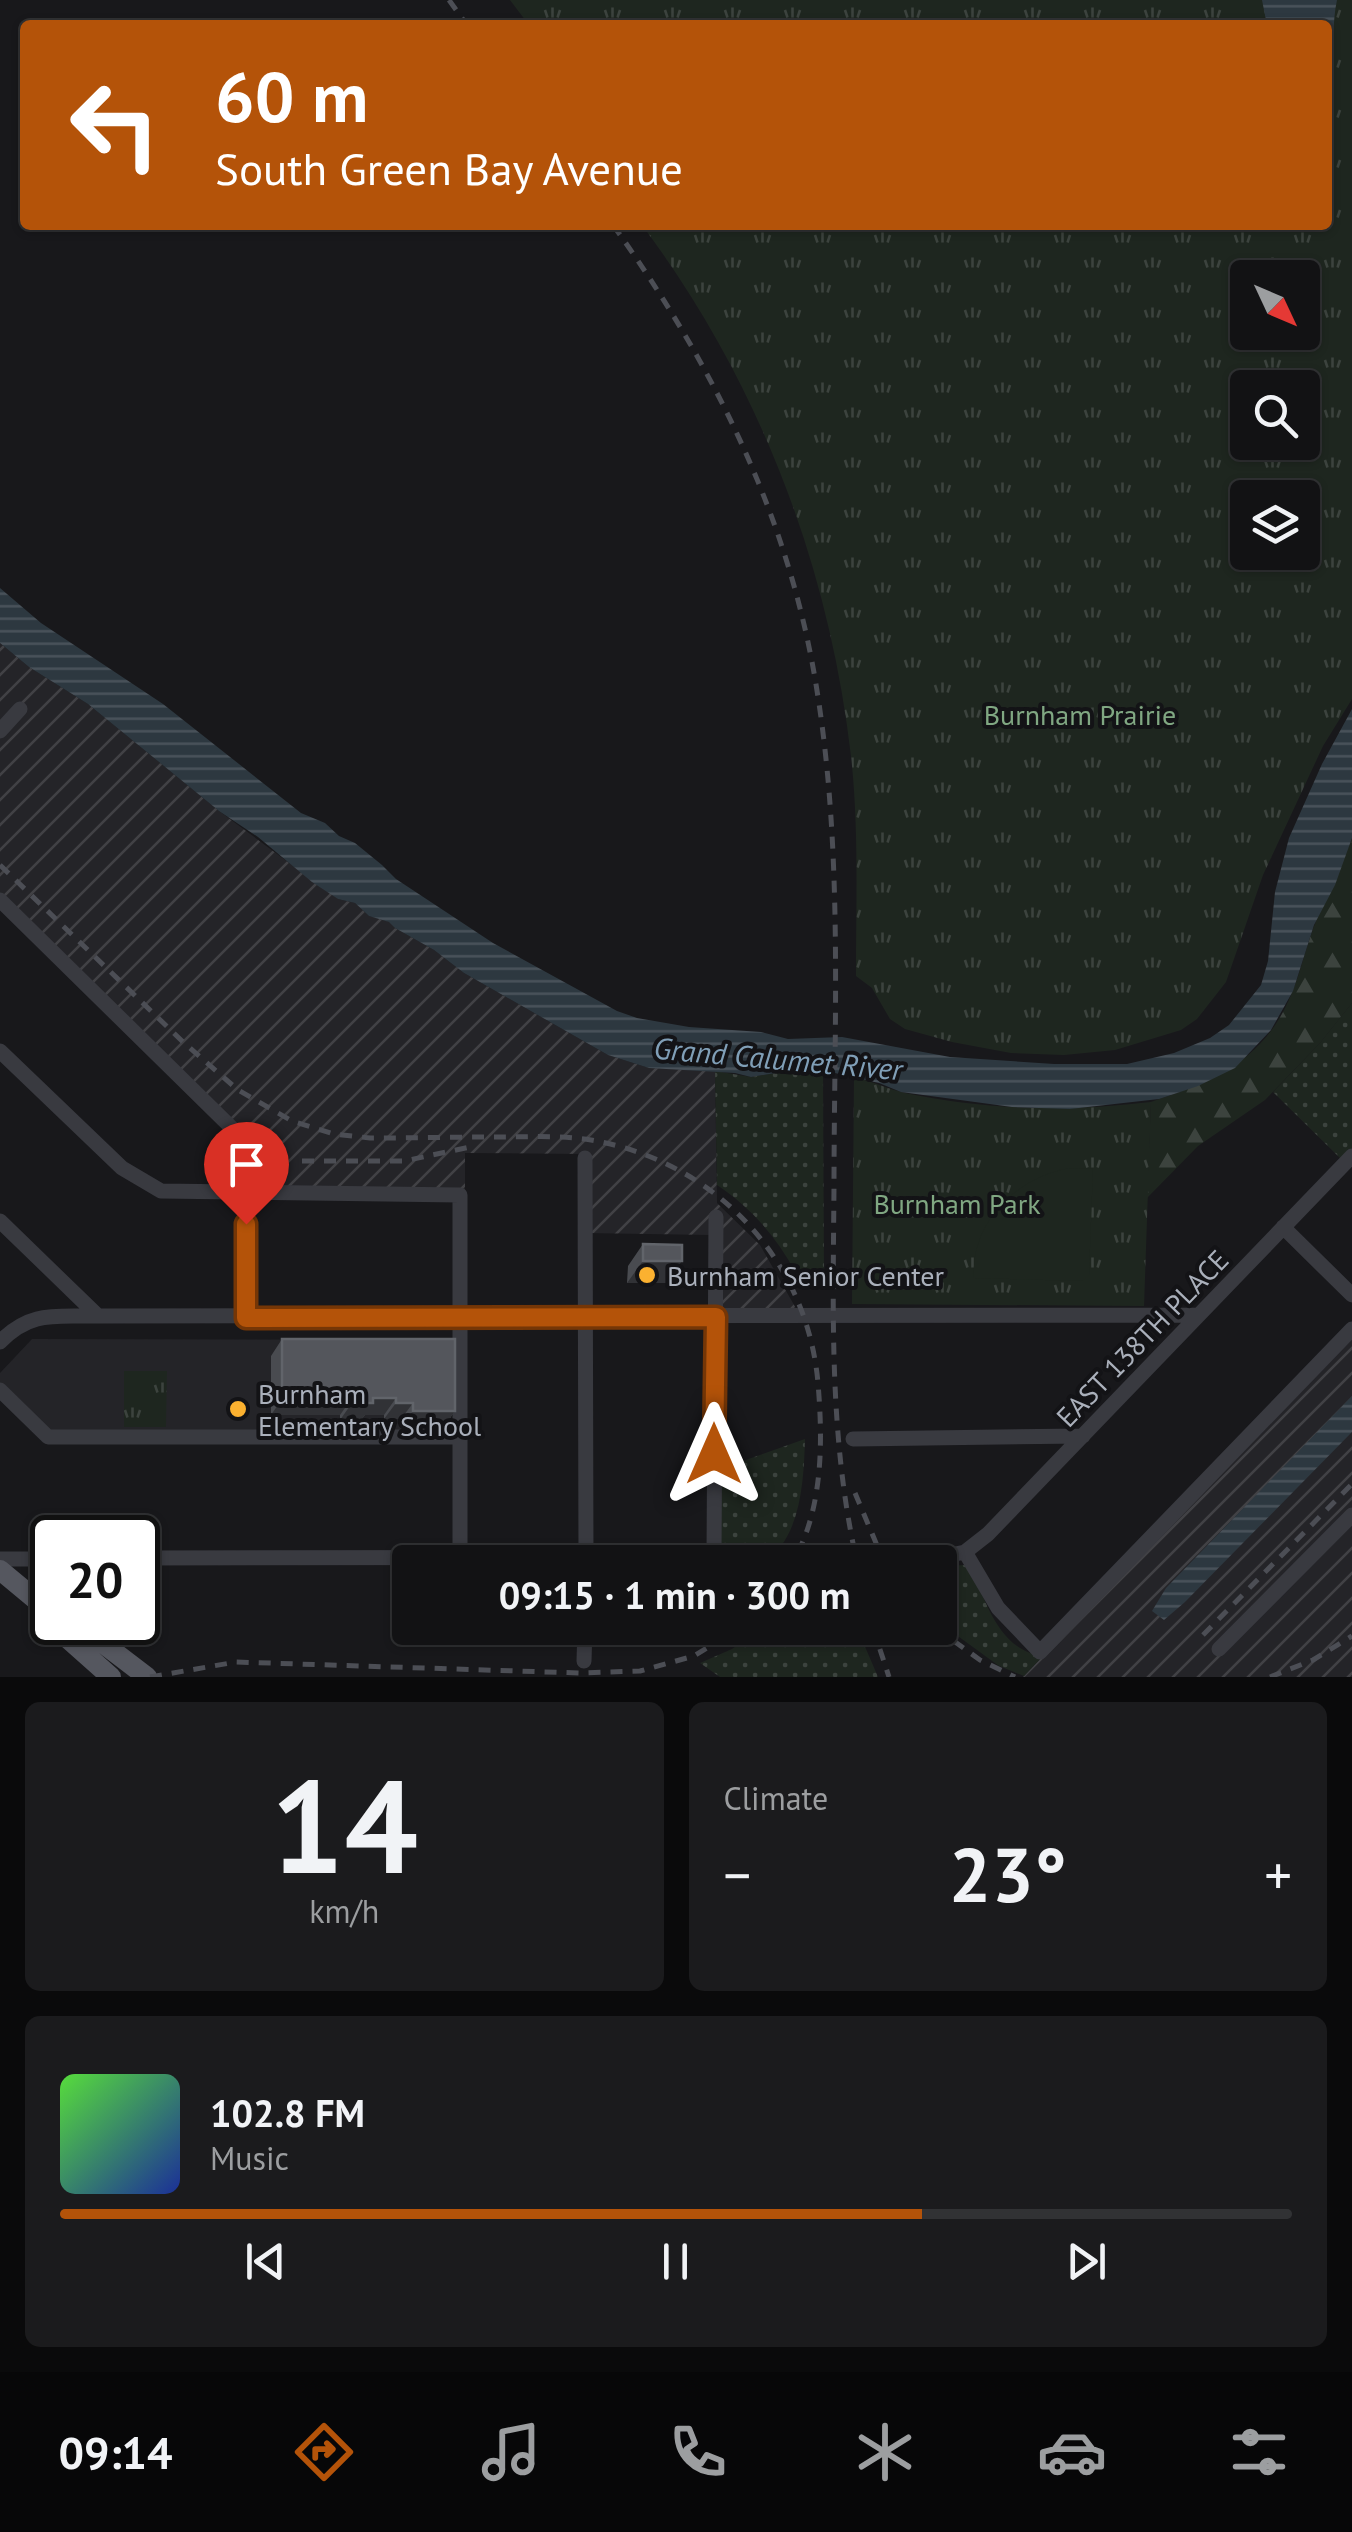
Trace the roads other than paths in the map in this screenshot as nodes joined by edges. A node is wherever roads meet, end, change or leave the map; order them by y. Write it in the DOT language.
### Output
graph roads {
  1 [pos="20,709"];
  2 [pos="0,730"];
  3 [pos="0,900"];
  4 [pos="0,1051"];
  5 [pos="1352,1156"];
  6 [pos="584,1158"];
  7 [pos="246,1193"];
  8 [pos="716,1217"];
  9 [pos="0,1221"];
  10 [pos="1284,1227"];
  11 [pos="1352,1295"];
  12 [pos="1200,1315"];
  13 [pos="98,1316"];
  14 [pos="460,1316"];
  15 [pos="584,1316"];
  16 [pos="716,1317"];
  17 [pos="246,1318"];
  18 [pos="1352,1330"];
  19 [pos="0,1342"];
  20 [pos="0,1390"];
  21 [pos="1083,1436"];
  22 [pos="460,1437"];
  23 [pos="853,1439"];
  24 [pos="1352,1514"];
  25 [pos="460,1545"];
  26 [pos="586,1545"];
  27 [pos="714,1545"];
  28 [pos="965,1552"];
  29 [pos="957,1553"];
  30 [pos="392,1556"];
  31 [pos="160,1558"];
  32 [pos="0,1559"];
  33 [pos="30,1559"];
  34 [pos="0,1570"];
  35 [pos="30,1592"];
  36 [pos="75,1645"];
  37 [pos="106,1645"];
  38 [pos="584,1645"];
  39 [pos="1219,1650"];
  40 [pos="584,1661"];
  41 [pos="111,1677"];
  42 [pos="147,1677"];
  1 -- 2 [label="street"];
  3 -- 7 [label="street"];
  4 -- 7 [label="street"];
  5 -- 10 [label="street, EAST 138TH PLACE"];
  6 -- 15 [label="street"];
  7 -- 14 [label="street"];
  7 -- 17 [label="street"];
  8 -- 16 [label="street"];
  9 -- 13 [label="street"];
  10 -- 11 [label="street"];
  10 -- 12 [label="street, EAST 138TH PLACE"];
  12 -- 16 [label="street"];
  12 -- 21 [label="street, EAST 138TH PLACE"];
  13 -- 17 [label="street"];
  13 -- 19 [label="street"];
  14 -- 15 [label="street"];
  14 -- 17 [label="street"];
  14 -- 22 [label="street"];
  15 -- 16 [label="street"];
  15 -- 26 [label="street"];
  16 -- 27 [label="street"];
  18 -- 28 [label="street"];
  20 -- 22 [label="street"];
  21 -- 23 [label="street"];
  21 -- 28 [label="street, EAST 138TH PLACE"];
  22 -- 25 [label="street"];
  24 -- 39 [label="street"];
  28 -- 29 [label="street"];
  30 -- 31 [label="street"];
  32 -- 33 [label="street"];
  34 -- 35 [label="main road"];
  36 -- 41 [label="main road"];
  37 -- 42 [label="main road"];
  38 -- 40 [label="street"];
}
